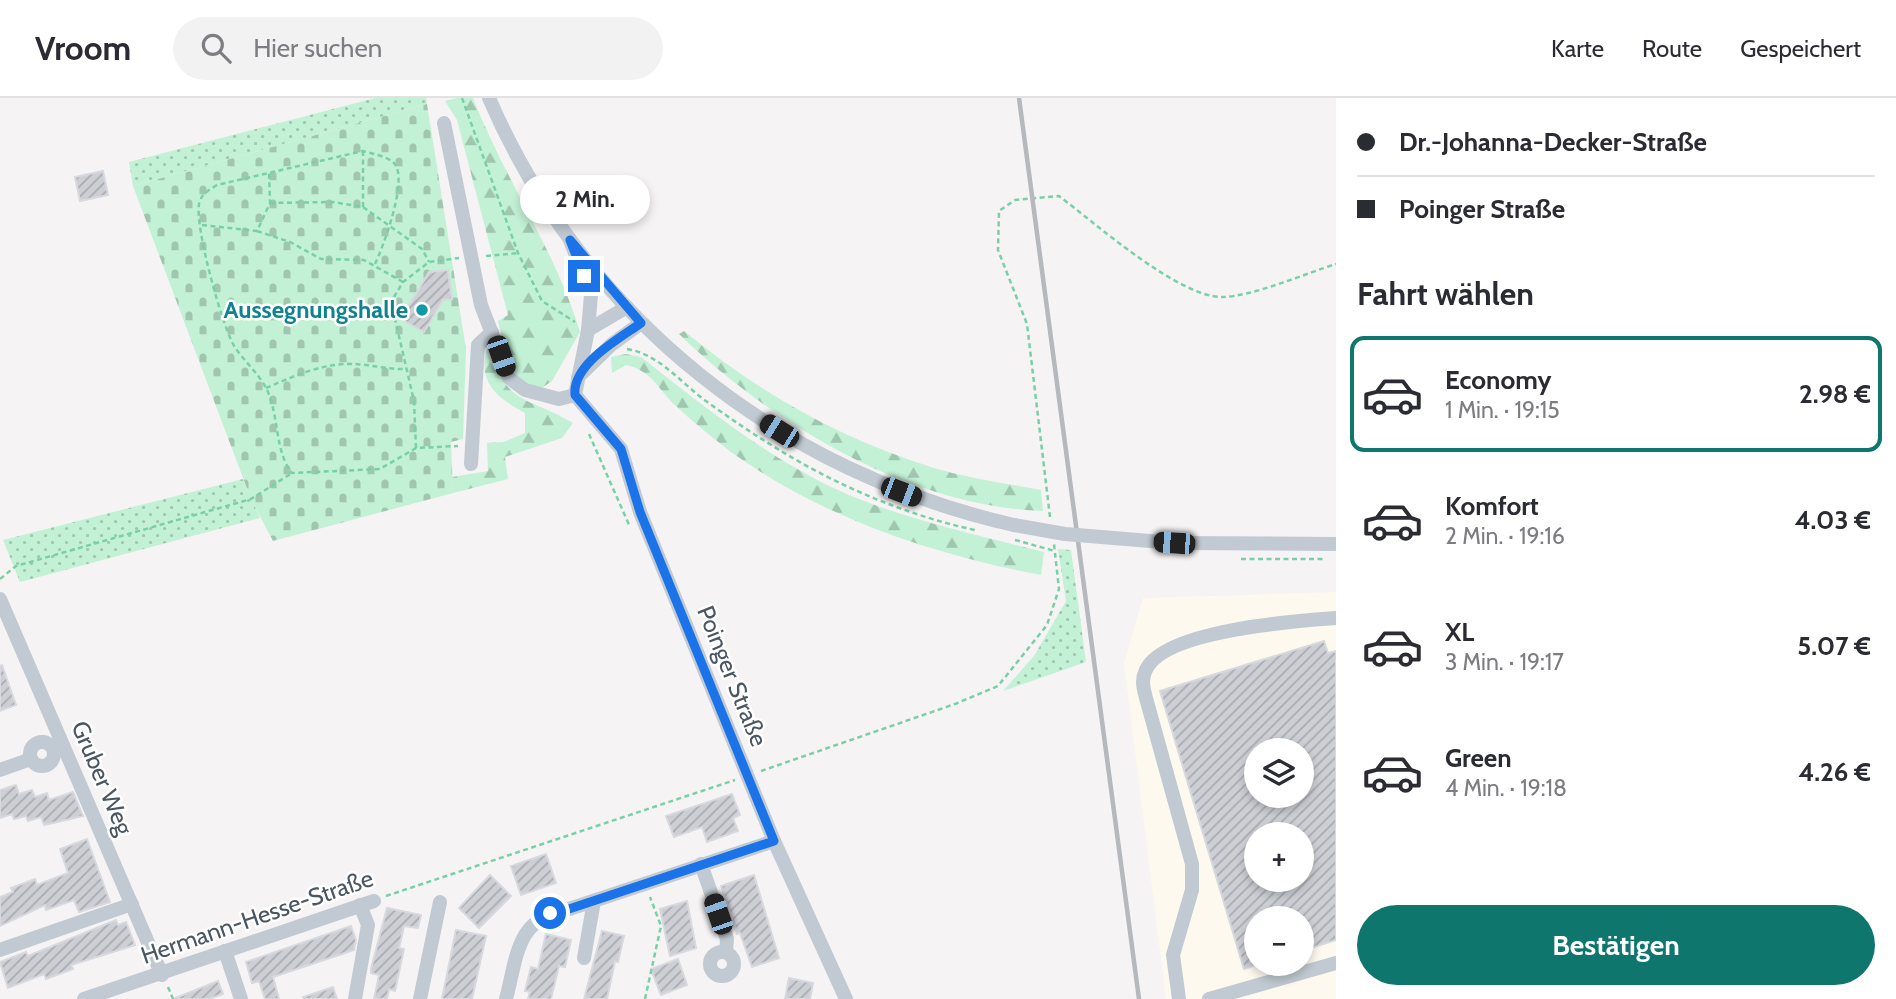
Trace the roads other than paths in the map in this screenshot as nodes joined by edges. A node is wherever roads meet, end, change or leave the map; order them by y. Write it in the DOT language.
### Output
graph roads {
  1 [pos="489,98"];
  2 [pos="444,123"];
  3 [pos="570,240"];
  4 [pos="627,307"];
  5 [pos="641,323"];
  6 [pos="588,330"];
  7 [pos="492,332"];
  8 [pos="578,377"];
  9 [pos="575,395"];
  10 [pos="471,464"];
  11 [pos="1336,544"];
  12 [pos="0,599"];
  13 [pos="1336,618"];
  14 [pos="31,758"];
  15 [pos="0,770"];
  16 [pos="774,841"];
  17 [pos="701,864"];
  18 [pos="594,901"];
  19 [pos="440,902"];
  20 [pos="132,904"];
  21 [pos="0,950"];
  22 [pos="225,951"];
  23 [pos="726,951"];
  24 [pos="584,958"];
  25 [pos="1336,963"];
  26 [pos="162,975"];
  27 [pos="84,999"];
  28 [pos="241,999"];
  29 [pos="355,999"];
  30 [pos="420,999"];
  31 [pos="506,999"];
  32 [pos="846,999"];
  33 [pos="1180,999"];
  34 [pos="1209,999"];
  1 -- 3 [label="street"];
  2 -- 7 [label="street"];
  3 -- 4 [label="street"];
  3 -- 6 [label="street"];
  4 -- 5 [label="street"];
  4 -- 6 [label="street"];
  5 -- 8 [label="street"];
  5 -- 11 [label="street, bridge"];
  6 -- 8 [label="street"];
  7 -- 9 [label="street"];
  7 -- 10 [label="street"];
  8 -- 9 [label="street"];
  9 -- 16 [label="street, Poinger Straße"];
  12 -- 20 [label="street, Gruber Weg"];
  13 -- 33 [label="street"];
  14 -- 15 [label="street"];
  16 -- 17 [label="street"];
  16 -- 32 [label="street, Poinger Straße"];
  17 -- 18 [label="street"];
  17 -- 23 [label="street"];
  18 -- 24 [label="street"];
  18 -- 31 [label="street"];
  19 -- 30 [label="street"];
  20 -- 21 [label="street"];
  20 -- 26 [label="street, Gruber Weg"];
  22 -- 26 [label="street, Hermann-Hesse-Straße"];
  22 -- 28 [label="street"];
  22 -- 29 [label="street, Hermann-Hesse-Straße"];
  25 -- 34 [label="street"];
  26 -- 27 [label="street, Hermann-Hesse-Straße"];
}
